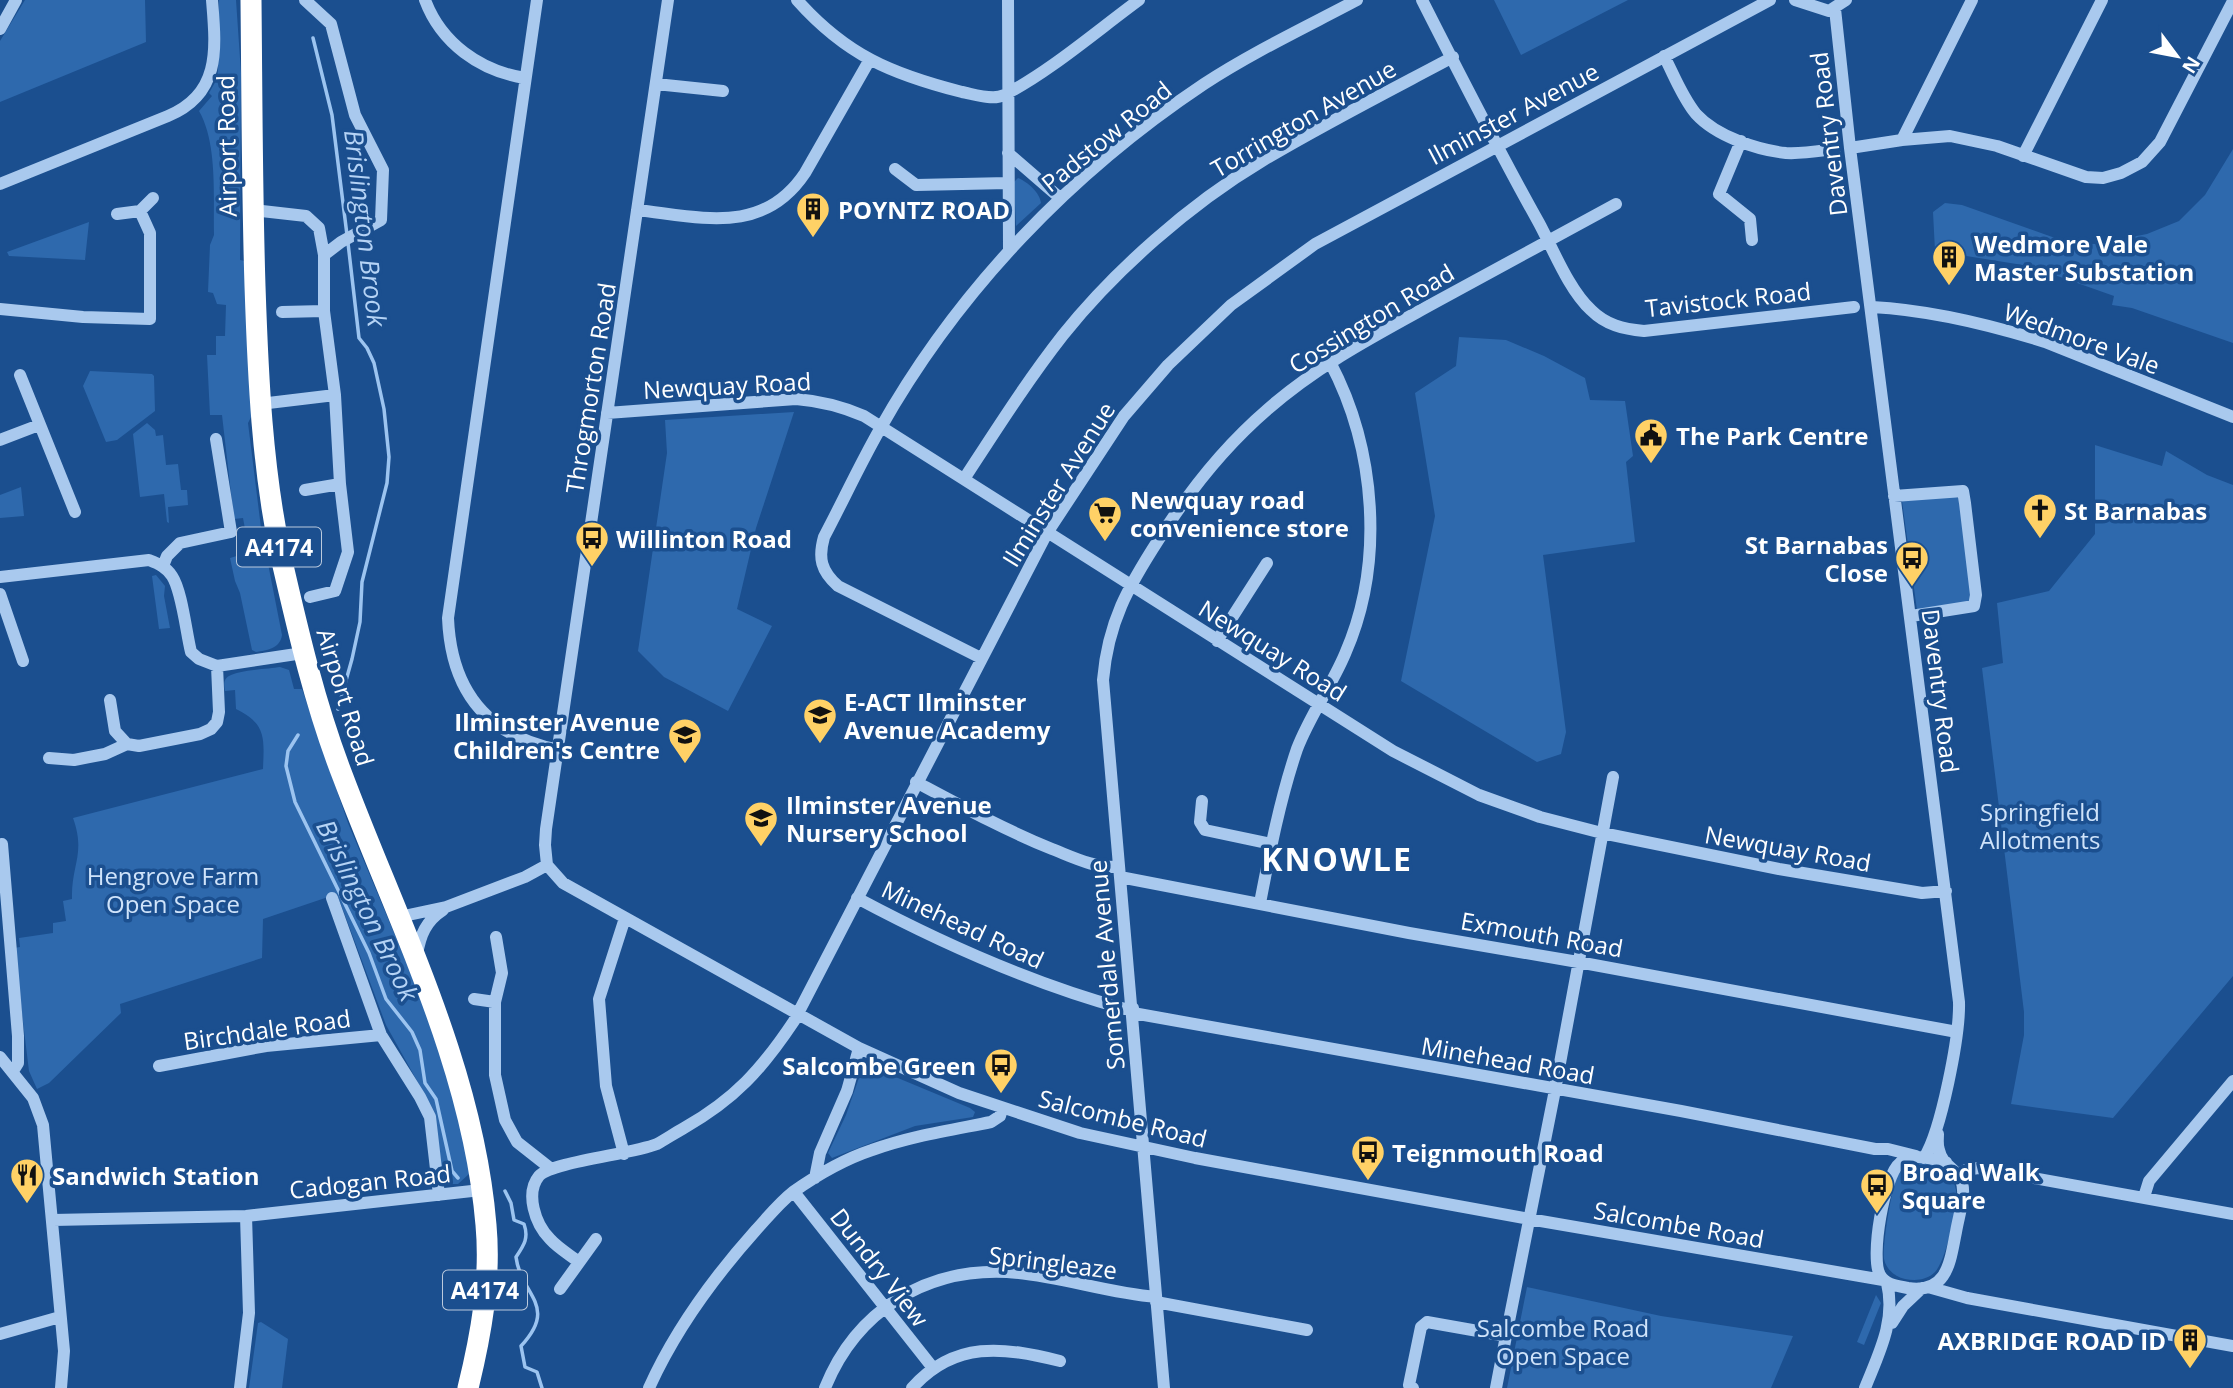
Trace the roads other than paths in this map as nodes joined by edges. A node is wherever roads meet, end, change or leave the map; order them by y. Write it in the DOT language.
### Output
graph roads {
  1 [pos="16,0"];
  2 [pos="212,0"];
  3 [pos="250,0"];
  4 [pos="305,0"];
  5 [pos="425,0"];
  6 [pos="537,0"];
  7 [pos="668,0"];
  8 [pos="797,0"];
  9 [pos="1008,0"];
  10 [pos="1139,0"];
  11 [pos="1357,0"];
  12 [pos="1422,0"];
  13 [pos="1770,0"];
  14 [pos="1795,0"];
  15 [pos="1846,0"];
  16 [pos="1972,0"];
  17 [pos="2102,0"];
  18 [pos="2233,1"];
  19 [pos="1835,9"];
  20 [pos="0,29"];
  21 [pos="1664,56"];
  22 [pos="1452,57"];
  23 [pos="869,61"];
  24 [pos="525,78"];
  25 [pos="656,84"];
  26 [pos="723,91"];
  27 [pos="1008,92"];
  28 [pos="1902,139"];
  29 [pos="1741,141"];
  30 [pos="1496,145"];
  31 [pos="1850,148"];
  32 [pos="1835,149"];
  33 [pos="1008,153"];
  34 [pos="2023,156"];
  35 [pos="895,169"];
  36 [pos="1008,183"];
  37 [pos="0,184"];
  38 [pos="153,198"];
  39 [pos="1060,198"];
  40 [pos="1616,204"];
  41 [pos="253,210"];
  42 [pos="638,210"];
  43 [pos="141,211"];
  44 [pos="117,214"];
  45 [pos="1548,240"];
  46 [pos="1752,240"];
  47 [pos="1009,249"];
  48 [pos="324,255"];
  49 [pos="1854,307"];
  50 [pos="1872,307"];
  51 [pos="0,309"];
  52 [pos="324,311"];
  53 [pos="282,312"];
  54 [pos="1330,362"];
  55 [pos="20,375"];
  56 [pos="335,395"];
  57 [pos="260,404"];
  58 [pos="607,413"];
  59 [pos="2233,417"];
  60 [pos="39,425"];
  61 [pos="881,428"];
  62 [pos="216,439"];
  63 [pos="0,440"];
  64 [pos="964,480"];
  65 [pos="340,484"];
  66 [pos="305,490"];
  67 [pos="1894,496"];
  68 [pos="75,512"];
  69 [pos="1047,533"];
  70 [pos="1266,563"];
  71 [pos="163,566"];
  72 [pos="0,577"];
  73 [pos="1129,584"];
  74 [pos="0,594"];
  75 [pos="310,597"];
  76 [pos="1911,616"];
  77 [pos="1217,640"];
  78 [pos="303,653"];
  79 [pos="981,658"];
  80 [pos="23,661"];
  81 [pos="217,666"];
  82 [pos="110,700"];
  83 [pos="1318,704"];
  84 [pos="127,744"];
  85 [pos="559,750"];
  86 [pos="48,758"];
  87 [pos="1613,777"];
  88 [pos="916,782"];
  89 [pos="1202,802"];
  90 [pos="1602,833"];
  91 [pos="2,844"];
  92 [pos="1271,844"];
  93 [pos="547,865"];
  94 [pos="1119,872"];
  95 [pos="1946,891"];
  96 [pos="332,898"];
  97 [pos="857,898"];
  98 [pos="1260,903"];
  99 [pos="446,907"];
  100 [pos="399,917"];
  101 [pos="625,918"];
  102 [pos="496,937"];
  103 [pos="416,961"];
  104 [pos="1578,962"];
  105 [pos="474,999"];
  106 [pos="495,1002"];
  107 [pos="1133,1010"];
  108 [pos="797,1014"];
  109 [pos="1957,1032"];
  110 [pos="381,1035"];
  111 [pos="859,1048"];
  112 [pos="0,1056"];
  113 [pos="159,1066"];
  114 [pos="13,1071"];
  115 [pos="2233,1080"];
  116 [pos="1555,1090"];
  117 [pos="1002,1109"];
  118 [pos="1938,1127"];
  119 [pos="1143,1147"];
  120 [pos="1875,1149"];
  121 [pos="624,1154"];
  122 [pos="1920,1157"];
  123 [pos="1946,1162"];
  124 [pos="550,1168"];
  125 [pos="1959,1174"];
  126 [pos="815,1178"];
  127 [pos="1889,1178"];
  128 [pos="481,1190"];
  129 [pos="794,1192"];
  130 [pos="439,1195"];
  131 [pos="2144,1197"];
  132 [pos="2233,1214"];
  133 [pos="246,1216"];
  134 [pos="1529,1219"];
  135 [pos="53,1220"];
  136 [pos="596,1239"];
  137 [pos="1876,1252"];
  138 [pos="579,1262"];
  139 [pos="1949,1265"];
  140 [pos="1853,1276"];
  141 [pos="1885,1281"];
  142 [pos="1925,1288"];
  143 [pos="560,1289"];
  144 [pos="1958,1296"];
  145 [pos="1156,1300"];
  146 [pos="885,1307"];
  147 [pos="60,1317"];
  148 [pos="1888,1329"];
  149 [pos="1307,1330"];
  150 [pos="0,1334"];
  151 [pos="1506,1336"];
  152 [pos="2233,1346"];
  153 [pos="1060,1361"];
  154 [pos="933,1368"];
  155 [pos="61,1388"];
  156 [pos="240,1388"];
  157 [pos="468,1388"];
  158 [pos="649,1388"];
  159 [pos="825,1388"];
  160 [pos="912,1388"];
  161 [pos="1164,1388"];
  162 [pos="1413,1388"];
  163 [pos="1496,1388"];
  164 [pos="1865,1388"];
  1 -- 20 [label="street"];
  2 -- 37 [label="street"];
  3 -- 41 [label="highway, Airport Road / A4174"];
  4 -- 48 [label="street"];
  5 -- 24 [label="street"];
  6 -- 24 [label="street"];
  7 -- 25 [label="street, Throgmorton Road"];
  8 -- 23 [label="street"];
  9 -- 27 [label="street"];
  10 -- 27 [label="street"];
  11 -- 39 [label="street, Padstow Road"];
  12 -- 22 [label="street, Tavistock Road"];
  13 -- 21 [label="street, Ilminster Avenue"];
  14 -- 19 [label="street"];
  15 -- 19 [label="street"];
  16 -- 28 [label="street"];
  17 -- 34 [label="street"];
  18 -- 34 [label="street"];
  19 -- 31 [label="street, Daventry Road"];
  21 -- 29 [label="street"];
  21 -- 30 [label="street, Ilminster Avenue"];
  22 -- 30 [label="street, Tavistock Road"];
  22 -- 64 [label="street, Torrington Avenue"];
  23 -- 27 [label="street"];
  23 -- 42 [label="street"];
  24 -- 85 [label="street"];
  25 -- 26 [label="street"];
  25 -- 42 [label="street, Throgmorton Road"];
  27 -- 33 [label="street"];
  28 -- 31 [label="street"];
  28 -- 34 [label="street"];
  29 -- 32 [label="street"];
  29 -- 46 [label="street"];
  30 -- 45 [label="street, Tavistock Road"];
  30 -- 69 [label="street, Ilminster Avenue"];
  31 -- 50 [label="street, Daventry Road"];
  33 -- 36 [label="street"];
  33 -- 39 [label="street"];
  35 -- 36 [label="street"];
  36 -- 47 [label="street"];
  38 -- 43 [label="street"];
  39 -- 47 [label="street, Padstow Road"];
  40 -- 45 [label="street, Cossington Road"];
  41 -- 48 [label="street"];
  41 -- 57 [label="highway, Airport Road / A4174"];
  42 -- 58 [label="street, Throgmorton Road"];
  43 -- 44 [label="street"];
  43 -- 51 [label="street"];
  45 -- 49 [label="street, Tavistock Road"];
  45 -- 54 [label="street, Cossington Road"];
  47 -- 61 [label="street, Padstow Road"];
  48 -- 52 [label="street"];
  50 -- 59 [label="street, Wedmore Vale"];
  50 -- 67 [label="street, Daventry Road"];
  52 -- 53 [label="street"];
  52 -- 56 [label="street"];
  54 -- 73 [label="street, Cossington Road"];
  54 -- 83 [label="street"];
  55 -- 60 [label="street"];
  56 -- 57 [label="street"];
  56 -- 65 [label="street"];
  57 -- 78 [label="highway, Airport Road / A4174"];
  58 -- 61 [label="street, Newquay Road"];
  58 -- 85 [label="street, Throgmorton Road"];
  60 -- 63 [label="street"];
  60 -- 68 [label="street"];
  61 -- 64 [label="street, Newquay Road"];
  61 -- 79 [label="street, Padstow Road"];
  62 -- 71 [label="street"];
  64 -- 69 [label="street, Newquay Road"];
  65 -- 66 [label="street"];
  65 -- 75 [label="street"];
  67 -- 76 [label="street, Daventry Road"];
  67 -- 76 [label="street"];
  69 -- 73 [label="street, Newquay Road"];
  69 -- 79 [label="street, Ilminster Avenue"];
  70 -- 77 [label="street"];
  71 -- 72 [label="street"];
  71 -- 81 [label="street"];
  73 -- 77 [label="street, Newquay Road"];
  73 -- 94 [label="street, Somerdale Avenue"];
  74 -- 80 [label="street"];
  76 -- 95 [label="street, Daventry Road"];
  77 -- 83 [label="street, Newquay Road"];
  78 -- 81 [label="street"];
  78 -- 100 [label="highway, Airport Road / A4174"];
  79 -- 88 [label="street, Ilminster Avenue"];
  81 -- 84 [label="street"];
  82 -- 84 [label="street"];
  83 -- 90 [label="street, Newquay Road"];
  83 -- 92 [label="street"];
  84 -- 86 [label="street"];
  85 -- 93 [label="street, Throgmorton Road"];
  87 -- 90 [label="street"];
  88 -- 94 [label="street, Exmouth Road"];
  88 -- 97 [label="street, Ilminster Avenue"];
  89 -- 92 [label="street"];
  90 -- 95 [label="street, Newquay Road"];
  90 -- 104 [label="street"];
  91 -- 114 [label="street"];
  92 -- 98 [label="street"];
  93 -- 99 [label="street"];
  93 -- 101 [label="street, Salcombe Road"];
  94 -- 98 [label="street, Exmouth Road"];
  94 -- 107 [label="street, Somerdale Avenue"];
  95 -- 109 [label="street, Daventry Road"];
  96 -- 110 [label="street"];
  97 -- 107 [label="street, Minehead Road"];
  97 -- 108 [label="street, Ilminster Avenue"];
  98 -- 104 [label="street, Exmouth Road"];
  99 -- 100 [label="street"];
  99 -- 103 [label="street"];
  100 -- 103 [label="highway, Airport Road / A4174"];
  101 -- 108 [label="street, Salcombe Road"];
  101 -- 121 [label="street"];
  102 -- 106 [label="street"];
  103 -- 128 [label="highway, Airport Road / A4174"];
  104 -- 109 [label="street, Exmouth Road"];
  104 -- 116 [label="street"];
  105 -- 106 [label="street"];
  106 -- 124 [label="street"];
  107 -- 116 [label="street, Minehead Road"];
  107 -- 119 [label="street, Somerdale Avenue"];
  108 -- 111 [label="street, Salcombe Road"];
  108 -- 121 [label="street, Ilminster Avenue"];
  109 -- 118 [label="street, Daventry Road"];
  110 -- 113 [label="street, Birchdale Road"];
  110 -- 130 [label="street"];
  111 -- 117 [label="street, Salcombe Road"];
  111 -- 126 [label="street"];
  112 -- 114 [label="street"];
  114 -- 135 [label="street"];
  115 -- 131 [label="street"];
  116 -- 120 [label="street, Minehead Road"];
  116 -- 134 [label="street"];
  117 -- 119 [label="street, Salcombe Road"];
  117 -- 126 [label="street"];
  118 -- 122 [label="street, Daventry Road"];
  118 -- 123 [label="street, Daventry Road"];
  119 -- 134 [label="street, Salcombe Road"];
  119 -- 145 [label="street, Somerdale Avenue"];
  120 -- 122 [label="street, Minehead Road"];
  120 -- 127 [label="street"];
  121 -- 124 [label="street, Ilminster Avenue"];
  122 -- 123 [label="street"];
  122 -- 127 [label="street"];
  123 -- 125 [label="street"];
  124 -- 138 [label="street"];
  125 -- 131 [label="street"];
  125 -- 139 [label="street"];
  126 -- 129 [label="street"];
  127 -- 137 [label="street"];
  128 -- 130 [label="street, Cadogan Road"];
  128 -- 157 [label="highway, Airport Road / A4174"];
  129 -- 146 [label="street, Dundry View"];
  129 -- 158 [label="street"];
  130 -- 133 [label="street, Cadogan Road"];
  131 -- 132 [label="street"];
  133 -- 135 [label="street, Cadogan Road"];
  133 -- 156 [label="street"];
  134 -- 140 [label="street, Salcombe Road"];
  134 -- 151 [label="street"];
  135 -- 147 [label="street"];
  136 -- 138 [label="street"];
  137 -- 140 [label="street"];
  137 -- 141 [label="street"];
  138 -- 143 [label="street"];
  139 -- 142 [label="street"];
  139 -- 144 [label="street"];
  140 -- 141 [label="street, Salcombe Road"];
  141 -- 142 [label="street"];
  141 -- 148 [label="street"];
  142 -- 144 [label="street"];
  142 -- 148 [label="street"];
  144 -- 152 [label="street"];
  145 -- 146 [label="street, Springleaze"];
  145 -- 149 [label="street, Springleaze"];
  145 -- 161 [label="street, Somerdale Avenue"];
  146 -- 154 [label="street, Dundry View"];
  146 -- 159 [label="street, Springleaze"];
  147 -- 150 [label="street"];
  147 -- 155 [label="street"];
  148 -- 164 [label="street"];
  151 -- 162 [label="street"];
  151 -- 163 [label="street"];
  153 -- 154 [label="street"];
  154 -- 160 [label="street"];
}
